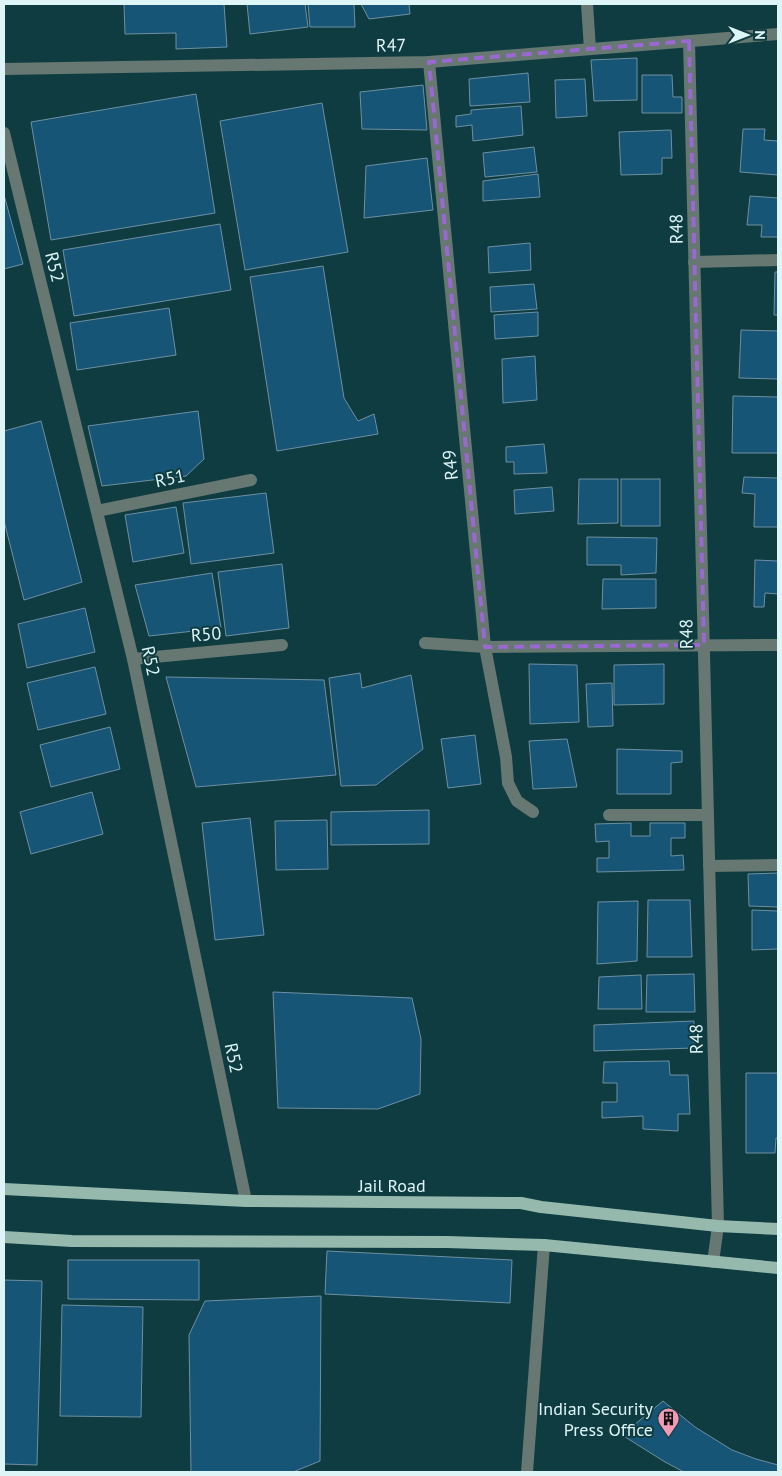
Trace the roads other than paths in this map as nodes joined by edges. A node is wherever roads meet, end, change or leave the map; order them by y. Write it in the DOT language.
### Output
graph roads {
  1 [pos="587,4"];
  2 [pos="778,34"];
  3 [pos="689,41"];
  4 [pos="590,49"];
  5 [pos="429,62"];
  6 [pos="4,69"];
  7 [pos="4,133"];
  8 [pos="778,260"];
  9 [pos="694,262"];
  10 [pos="251,480"];
  11 [pos="97,511"];
  12 [pos="425,643"];
  13 [pos="282,645"];
  14 [pos="704,645"];
  15 [pos="778,645"];
  16 [pos="486,647"];
  17 [pos="132,659"];
  18 [pos="533,812"];
  19 [pos="609,815"];
  20 [pos="708,815"];
  21 [pos="778,865"];
  22 [pos="709,866"];
  23 [pos="4,1189"];
  24 [pos="246,1201"];
  25 [pos="718,1226"];
  26 [pos="778,1229"];
  27 [pos="4,1237"];
  28 [pos="544,1245"];
  29 [pos="712,1262"];
  30 [pos="778,1268"];
  31 [pos="527,1472"];
  1 -- 4 [label="street"];
  2 -- 3 [label="street, R47"];
  3 -- 4 [label="street, R47"];
  3 -- 9 [label="street, R48"];
  4 -- 5 [label="street, R47"];
  5 -- 6 [label="street, R47"];
  5 -- 16 [label="street, R49"];
  7 -- 11 [label="street, R52"];
  8 -- 9 [label="street"];
  9 -- 14 [label="street, R48"];
  10 -- 11 [label="street, R51"];
  11 -- 17 [label="street, R52"];
  12 -- 16 [label="street"];
  13 -- 17 [label="street, R50"];
  14 -- 15 [label="street"];
  14 -- 16 [label="street"];
  14 -- 20 [label="street, R48"];
  16 -- 18 [label="street, R49"];
  17 -- 24 [label="street, R52"];
  19 -- 20 [label="street"];
  20 -- 22 [label="street, R48"];
  21 -- 22 [label="street"];
  22 -- 25 [label="street, R48"];
  23 -- 24 [label="main road, Jail Road"];
  24 -- 25 [label="main road, Jail Road"];
  25 -- 26 [label="main road, Jail Road"];
  25 -- 29 [label="street, R48"];
  27 -- 28 [label="main road"];
  28 -- 29 [label="main road"];
  28 -- 31 [label="street"];
  29 -- 30 [label="main road"];
}
